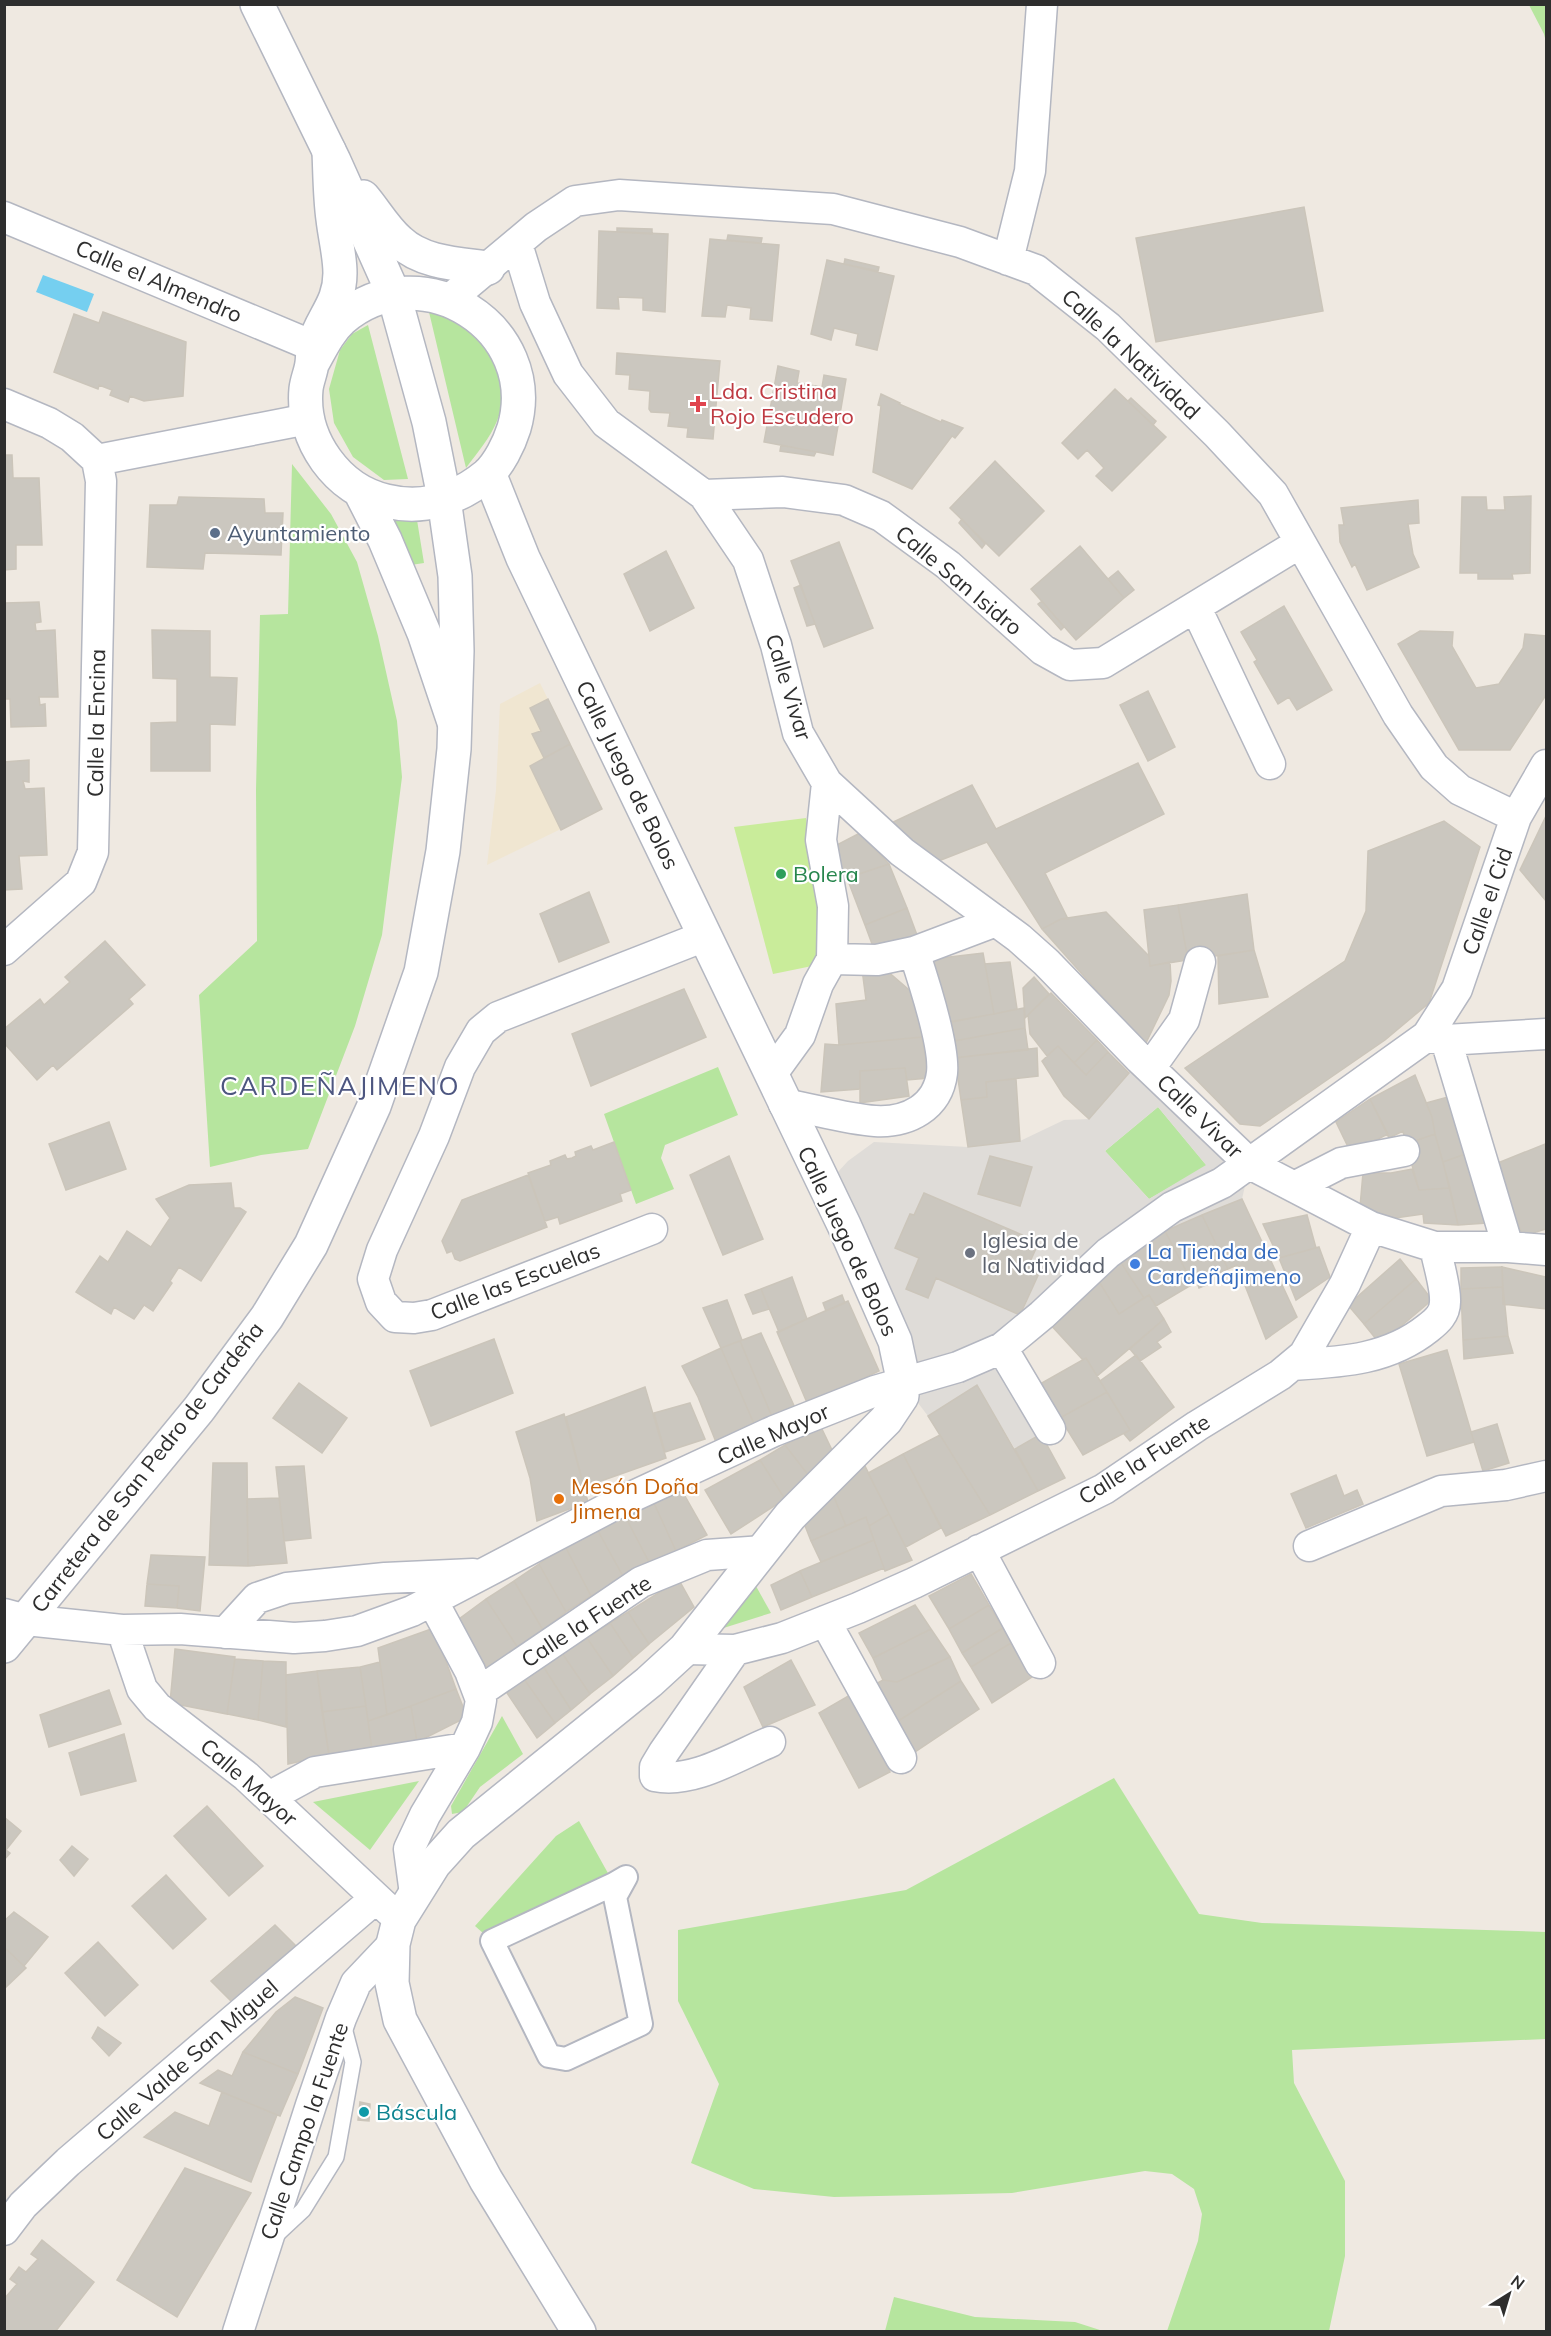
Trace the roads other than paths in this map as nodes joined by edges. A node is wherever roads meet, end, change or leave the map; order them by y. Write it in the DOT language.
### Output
graph roads {
  1 [pos="257,4"];
  2 [pos="1042,4"];
  3 [pos="331,155"];
  4 [pos="4,217"];
  5 [pos="517,244"];
  6 [pos="1008,260"];
  7 [pos="488,268"];
  8 [pos="394,295"];
  9 [pos="450,299"];
  10 [pos="313,355"];
  11 [pos="4,404"];
  12 [pos="308,419"];
  13 [pos="98,460"];
  14 [pos="489,473"];
  15 [pos="361,493"];
  16 [pos="704,495"];
  17 [pos="444,501"];
  18 [pos="1300,543"];
  19 [pos="1196,608"];
  20 [pos="455,726"];
  21 [pos="1270,764"];
  22 [pos="1546,765"];
  23 [pos="827,783"];
  24 [pos="1516,817"];
  25 [pos="996,921"];
  26 [pos="705,936"];
  27 [pos="4,950"];
  28 [pos="914,952"];
  29 [pos="832,958"];
  30 [pos="1200,962"];
  31 [pos="1546,1034"];
  32 [pos="1436,1038"];
  33 [pos="1150,1068"];
  34 [pos="778,1089"];
  35 [pos="1404,1151"];
  36 [pos="1250,1164"];
  37 [pos="1294,1187"];
  38 [pos="1371,1227"];
  39 [pos="652,1229"];
  40 [pos="1508,1246"];
  41 [pos="1435,1247"];
  42 [pos="1546,1250"];
  43 [pos="1002,1348"];
  44 [pos="1292,1365"];
  45 [pos="902,1382"];
  46 [pos="1050,1429"];
  47 [pos="1546,1476"];
  48 [pos="1309,1546"];
  49 [pos="979,1550"];
  50 [pos="763,1551"];
  51 [pos="485,1572"];
  52 [pos="432,1600"];
  53 [pos="15,1617"];
  54 [pos="825,1621"];
  55 [pos="122,1630"];
  56 [pos="225,1633"];
  57 [pos="4,1646"];
  58 [pos="685,1649"];
  59 [pos="735,1650"];
  60 [pos="1040,1663"];
  61 [pos="478,1692"];
  62 [pos="770,1742"];
  63 [pos="465,1748"];
  64 [pos="901,1758"];
  65 [pos="269,1797"];
  66 [pos="396,1914"];
  67 [pos="492,1941"];
  68 [pos="341,2018"];
  69 [pos="4,2230"];
  70 [pos="265,2246"];
  71 [pos="238,2331"];
  72 [pos="579,2331"];
  1 -- 3 [label="street"];
  2 -- 6 [label="street"];
  3 -- 7 [label="street"];
  3 -- 8 [label="street, Carretera de San Pedro de Cardeña"];
  3 -- 10 [label="street"];
  4 -- 10 [label="street, Calle el Almendro"];
  5 -- 6 [label="street, Calle la Natividad"];
  5 -- 7 [label="street, Calle la Natividad"];
  5 -- 16 [label="street, Calle Vivar"];
  6 -- 18 [label="street, Calle la Natividad"];
  7 -- 9 [label="street, Calle la Natividad"];
  8 -- 9 [label="street"];
  8 -- 10 [label="street"];
  8 -- 17 [label="street, Carretera de San Pedro de Cardeña"];
  9 -- 14 [label="street"];
  10 -- 12 [label="street"];
  11 -- 13 [label="street"];
  12 -- 13 [label="street"];
  12 -- 15 [label="street"];
  13 -- 27 [label="street, Calle la Encina"];
  14 -- 17 [label="street"];
  14 -- 26 [label="street, Calle Juego de Bolos"];
  15 -- 17 [label="street"];
  15 -- 20 [label="street"];
  16 -- 19 [label="street, Calle San Isidro"];
  16 -- 23 [label="street, Calle Vivar"];
  17 -- 20 [label="street, Carretera de San Pedro de Cardeña"];
  18 -- 19 [label="street, Calle San Isidro"];
  18 -- 24 [label="street, Calle la Natividad"];
  19 -- 21 [label="street"];
  20 -- 53 [label="street, Carretera de San Pedro de Cardeña"];
  22 -- 24 [label="street, Calle el Cid"];
  23 -- 25 [label="street, Calle Vivar"];
  23 -- 29 [label="street"];
  24 -- 32 [label="street, Calle el Cid"];
  25 -- 28 [label="street"];
  25 -- 33 [label="street, Calle Vivar"];
  26 -- 34 [label="street, Calle Juego de Bolos"];
  26 -- 39 [label="street, Calle las Escuelas"];
  28 -- 29 [label="street"];
  28 -- 34 [label="street, Calle Juego de Bolos"];
  29 -- 34 [label="street"];
  30 -- 33 [label="street, Calle Vivar"];
  31 -- 32 [label="street"];
  32 -- 36 [label="street, Calle el Cid"];
  32 -- 40 [label="street"];
  33 -- 36 [label="street, Calle Vivar"];
  34 -- 45 [label="street, Calle Juego de Bolos"];
  35 -- 37 [label="street"];
  36 -- 37 [label="street, Calle Vivar"];
  36 -- 43 [label="street, Calle el Cid"];
  37 -- 38 [label="street, Calle Vivar"];
  38 -- 41 [label="street, Calle Vivar"];
  38 -- 44 [label="street, Calle la Fuente"];
  40 -- 41 [label="street, Calle Vivar"];
  40 -- 42 [label="street, Calle Vivar"];
  41 -- 44 [label="street"];
  43 -- 45 [label="street, Calle Mayor"];
  43 -- 46 [label="street"];
  44 -- 49 [label="street, Calle la Fuente"];
  45 -- 50 [label="street"];
  45 -- 51 [label="street, Calle Mayor"];
  47 -- 48 [label="street"];
  49 -- 54 [label="street, Calle la Fuente"];
  49 -- 60 [label="street"];
  50 -- 58 [label="street"];
  50 -- 61 [label="street, Calle la Fuente"];
  51 -- 52 [label="street, Calle Mayor"];
  51 -- 56 [label="street, Calle Mayor"];
  52 -- 56 [label="street, Calle Mayor"];
  52 -- 61 [label="street"];
  53 -- 55 [label="street, Calle Mayor"];
  53 -- 57 [label="street, Carretera de San Pedro de Cardeña"];
  54 -- 59 [label="street, Calle la Fuente"];
  54 -- 64 [label="street"];
  55 -- 56 [label="street, Calle Mayor"];
  55 -- 65 [label="street, Calle Mayor"];
  58 -- 59 [label="street, Calle la Fuente"];
  58 -- 66 [label="street"];
  59 -- 62 [label="street"];
  61 -- 63 [label="street"];
  63 -- 65 [label="street"];
  63 -- 66 [label="street"];
  65 -- 66 [label="street, Calle Mayor"];
  66 -- 68 [label="street, Calle Campo la Fuente"];
  66 -- 69 [label="street, Calle Valde San Miguel"];
  66 -- 72 [label="street"];
  67 -- 67 [label="street"];
  68 -- 70 [label="street, Calle Campo la Fuente"];
  68 -- 70 [label="lane"];
  70 -- 71 [label="street, Calle Campo la Fuente"];
}
